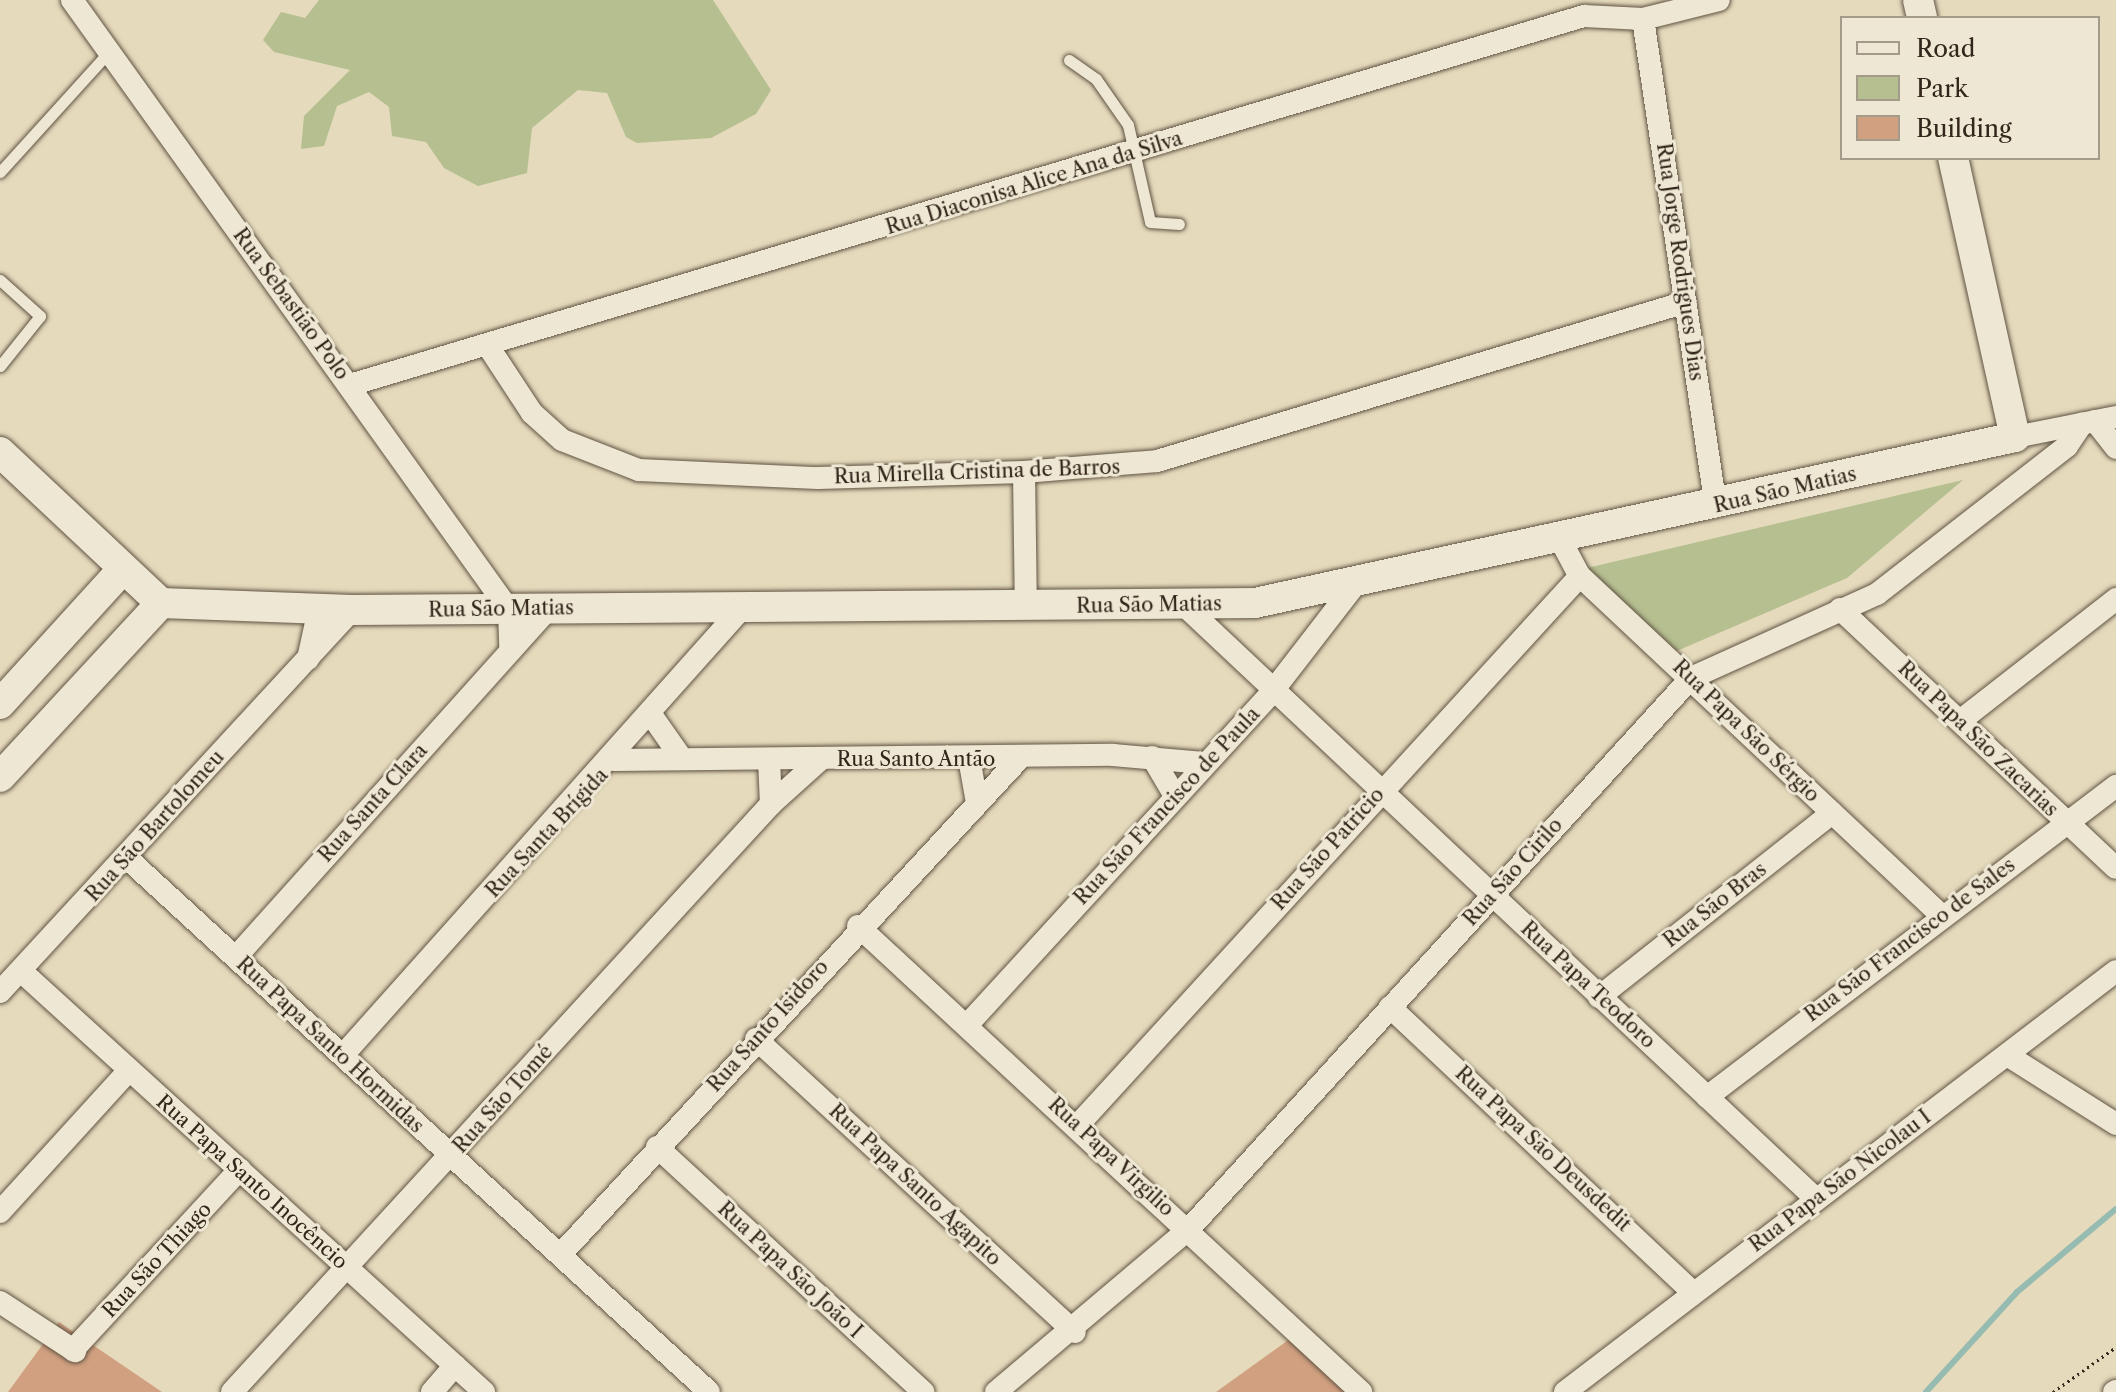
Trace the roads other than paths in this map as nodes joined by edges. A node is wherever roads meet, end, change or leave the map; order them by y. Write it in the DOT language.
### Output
graph roads {
  1 [pos="72,0"];
  2 [pos="1719,0"];
  3 [pos="1643,19"];
  4 [pos="109,52"];
  5 [pos="1069,60"];
  6 [pos="1134,153"];
  7 [pos="1953,160"];
  8 [pos="0,172"];
  9 [pos="1179,224"];
  10 [pos="0,280"];
  11 [pos="1686,302"];
  12 [pos="488,346"];
  13 [pos="0,366"];
  14 [pos="350,385"];
  15 [pos="2097,420"];
  16 [pos="2015,437"];
  17 [pos="2116,448"];
  18 [pos="5,465"];
  19 [pos="1024,472"];
  20 [pos="1716,506"];
  21 [pos="1561,541"];
  22 [pos="123,569"];
  23 [pos="1580,576"];
  24 [pos="1357,582"];
  25 [pos="2116,599"];
  26 [pos="161,603"];
  27 [pos="743,607"];
  28 [pos="1026,607"];
  29 [pos="1186,607"];
  30 [pos="549,608"];
  31 [pos="319,609"];
  32 [pos="1840,609"];
  33 [pos="352,610"];
  34 [pos="509,610"];
  35 [pos="510,648"];
  36 [pos="308,659"];
  37 [pos="1691,678"];
  38 [pos="1272,692"];
  39 [pos="0,704"];
  40 [pos="652,716"];
  41 [pos="1960,721"];
  42 [pos="680,756"];
  43 [pos="1152,757"];
  44 [pos="969,758"];
  45 [pos="769,759"];
  46 [pos="821,759"];
  47 [pos="1019,759"];
  48 [pos="614,760"];
  49 [pos="1204,763"];
  50 [pos="0,777"];
  51 [pos="2116,786"];
  52 [pos="1379,792"];
  53 [pos="1175,796"];
  54 [pos="977,803"];
  55 [pos="771,804"];
  56 [pos="1832,813"];
  57 [pos="2067,823"];
  58 [pos="128,859"];
  59 [pos="2116,868"];
  60 [pos="1492,895"];
  61 [pos="1940,914"];
  62 [pos="858,926"];
  63 [pos="236,957"];
  64 [pos="21,971"];
  65 [pos="2116,971"];
  66 [pos="0,992"];
  67 [pos="1599,997"];
  68 [pos="1390,1007"];
  69 [pos="969,1023"];
  70 [pos="756,1039"];
  71 [pos="344,1054"];
  72 [pos="2007,1055"];
  73 [pos="129,1070"];
  74 [pos="1707,1097"];
  75 [pos="2116,1124"];
  76 [pos="1078,1125"];
  77 [pos="657,1147"];
  78 [pos="451,1157"];
  79 [pos="240,1169"];
  80 [pos="1816,1199"];
  81 [pos="0,1212"];
  82 [pos="1188,1230"];
  83 [pos="562,1253"];
  84 [pos="348,1269"];
  85 [pos="1694,1293"];
  86 [pos="0,1302"];
  87 [pos="1075,1332"];
  88 [pos="73,1350"];
  89 [pos="97,1364"];
  90 [pos="455,1366"];
  91 [pos="232,1392"];
  92 [pos="432,1392"];
  93 [pos="484,1392"];
  94 [pos="709,1392"];
  95 [pos="923,1392"];
  96 [pos="996,1392"];
  97 [pos="1361,1392"];
  98 [pos="1565,1392"];
  1 -- 4 [label="street, Rua Sebastião Polo"];
  2 -- 3 [label="street, Rua Diaconisa Alice Ana da Silva"];
  3 -- 6 [label="street, Rua Diaconisa Alice Ana da Silva"];
  3 -- 11 [label="street, Rua Jorge Rodrigues Dias"];
  4 -- 8 [label="lane"];
  4 -- 14 [label="street, Rua Sebastião Polo"];
  5 -- 6 [label="lane"];
  6 -- 9 [label="lane"];
  6 -- 12 [label="street, Rua Diaconisa Alice Ana da Silva"];
  7 -- 16 [label="street"];
  10 -- 13 [label="lane"];
  11 -- 19 [label="street, Rua Mirella Cristina de Barros"];
  11 -- 20 [label="street, Rua Jorge Rodrigues Dias"];
  12 -- 14 [label="street, Rua Diaconisa Alice Ana da Silva"];
  12 -- 19 [label="street, Rua Mirella Cristina de Barros"];
  14 -- 34 [label="street, Rua Sebastião Polo"];
  15 -- 16 [label="street, Rua São Matias"];
  15 -- 17 [label="street"];
  15 -- 32 [label="street, Rua São Cirilo"];
  16 -- 20 [label="street, Rua São Matias"];
  18 -- 22 [label="street"];
  19 -- 28 [label="street"];
  20 -- 21 [label="street, Rua São Matias"];
  21 -- 23 [label="street, Rua Papa São Sérgio"];
  21 -- 24 [label="street, Rua São Matias"];
  22 -- 26 [label="street"];
  22 -- 39 [label="street"];
  23 -- 37 [label="street, Rua Papa São Sérgio"];
  23 -- 52 [label="street, Rua São Patricio"];
  24 -- 29 [label="street, Rua São Matias"];
  24 -- 38 [label="street, Rua São Francisco de Paula"];
  25 -- 41 [label="street"];
  26 -- 31 [label="street, Rua São Matias"];
  26 -- 50 [label="street"];
  27 -- 28 [label="street, Rua São Matias"];
  27 -- 30 [label="street, Rua São Matias"];
  27 -- 40 [label="street, Rua Santa Brígida"];
  28 -- 29 [label="street, Rua São Matias"];
  29 -- 38 [label="street, Rua Papa Teodoro"];
  30 -- 34 [label="street, Rua São Matias"];
  30 -- 35 [label="street, Rua Santa Clara"];
  31 -- 33 [label="street, Rua São Matias"];
  31 -- 36 [label="street, Rua São Bartolomeu"];
  32 -- 37 [label="street, Rua São Cirilo"];
  32 -- 41 [label="street, Rua Papa São Zacarias"];
  33 -- 34 [label="street, Rua São Matias"];
  33 -- 36 [label="street, Rua São Bartolomeu"];
  34 -- 35 [label="street"];
  35 -- 63 [label="street, Rua Santa Clara"];
  36 -- 58 [label="street, Rua São Bartolomeu"];
  37 -- 56 [label="street, Rua Papa São Sérgio"];
  37 -- 60 [label="street, Rua São Cirilo"];
  38 -- 49 [label="street, Rua São Francisco de Paula"];
  38 -- 52 [label="street, Rua Papa Teodoro"];
  40 -- 42 [label="street"];
  40 -- 48 [label="street, Rua Santa Brígida"];
  41 -- 57 [label="street, Rua Papa São Zacarias"];
  42 -- 45 [label="street, Rua Santo Antão"];
  42 -- 48 [label="street, Rua Santo Antão"];
  43 -- 47 [label="street, Rua Santo Antão"];
  43 -- 49 [label="street, Rua Santo Antão"];
  43 -- 53 [label="street"];
  44 -- 46 [label="street, Rua Santo Antão"];
  44 -- 47 [label="street, Rua Santo Antão"];
  44 -- 54 [label="street"];
  45 -- 46 [label="street, Rua Santo Antão"];
  45 -- 55 [label="street"];
  46 -- 55 [label="street, Rua São Tomé"];
  47 -- 54 [label="street, Rua Santo Isidoro"];
  48 -- 71 [label="street, Rua Santa Brígida"];
  49 -- 53 [label="street, Rua São Francisco de Paula"];
  51 -- 57 [label="street, Rua São Francisco de Sales"];
  52 -- 60 [label="street, Rua Papa Teodoro"];
  52 -- 76 [label="street, Rua São Patricio"];
  53 -- 69 [label="street, Rua São Francisco de Paula"];
  54 -- 62 [label="street, Rua Santo Isidoro"];
  55 -- 78 [label="street, Rua São Tomé"];
  56 -- 61 [label="street, Rua Papa São Sérgio"];
  56 -- 67 [label="street, Rua São Bras"];
  57 -- 59 [label="street, Rua Papa São Zacarias"];
  57 -- 61 [label="street, Rua São Francisco de Sales"];
  58 -- 63 [label="street, Rua Papa Santo Hormidas"];
  58 -- 64 [label="street, Rua São Bartolomeu"];
  60 -- 67 [label="street, Rua Papa Teodoro"];
  60 -- 68 [label="street, Rua São Cirilo"];
  61 -- 74 [label="street, Rua São Francisco de Sales"];
  62 -- 69 [label="street, Rua Papa Virgilio"];
  62 -- 70 [label="street, Rua Santo Isidoro"];
  63 -- 71 [label="street, Rua Papa Santo Hormidas"];
  64 -- 66 [label="street, Rua São Bartolomeu"];
  64 -- 73 [label="street, Rua Papa Santo Inocêncio"];
  65 -- 72 [label="street, Rua Papa São Nicolau I"];
  67 -- 74 [label="street, Rua Papa Teodoro"];
  68 -- 82 [label="street, Rua São Cirilo"];
  68 -- 85 [label="street, Rua Papa São Deusdedit"];
  69 -- 76 [label="street, Rua Papa Virgilio"];
  70 -- 77 [label="street, Rua Santo Isidoro"];
  70 -- 87 [label="street, Rua Papa Santo Agapito"];
  71 -- 78 [label="street, Rua Papa Santo Hormidas"];
  72 -- 75 [label="street"];
  72 -- 80 [label="street, Rua Papa São Nicolau I"];
  73 -- 79 [label="street, Rua Papa Santo Inocêncio"];
  73 -- 81 [label="street"];
  74 -- 80 [label="street, Rua Papa Teodoro"];
  76 -- 82 [label="street, Rua Papa Virgilio"];
  77 -- 83 [label="street, Rua Santo Isidoro"];
  77 -- 95 [label="street, Rua Papa São João I"];
  78 -- 83 [label="street, Rua Papa Santo Hormidas"];
  78 -- 84 [label="street, Rua São Tomé"];
  79 -- 84 [label="street, Rua Papa Santo Inocêncio"];
  79 -- 88 [label="street, Rua São Thiago"];
  80 -- 85 [label="street, Rua Papa São Nicolau I"];
  82 -- 87 [label="street, Rua São Cirilo"];
  82 -- 97 [label="street, Rua Papa Virgilio"];
  83 -- 94 [label="street, Rua Papa Santo Hormidas"];
  84 -- 90 [label="street, Rua Papa Santo Inocêncio"];
  84 -- 91 [label="street, Rua São Tomé"];
  85 -- 98 [label="street, Rua Papa São Nicolau I"];
  86 -- 88 [label="street"];
  87 -- 96 [label="street, Rua São Cirilo"];
  88 -- 89 [label="street"];
  90 -- 92 [label="street"];
  90 -- 93 [label="street, Rua Papa Santo Inocêncio"];
}
